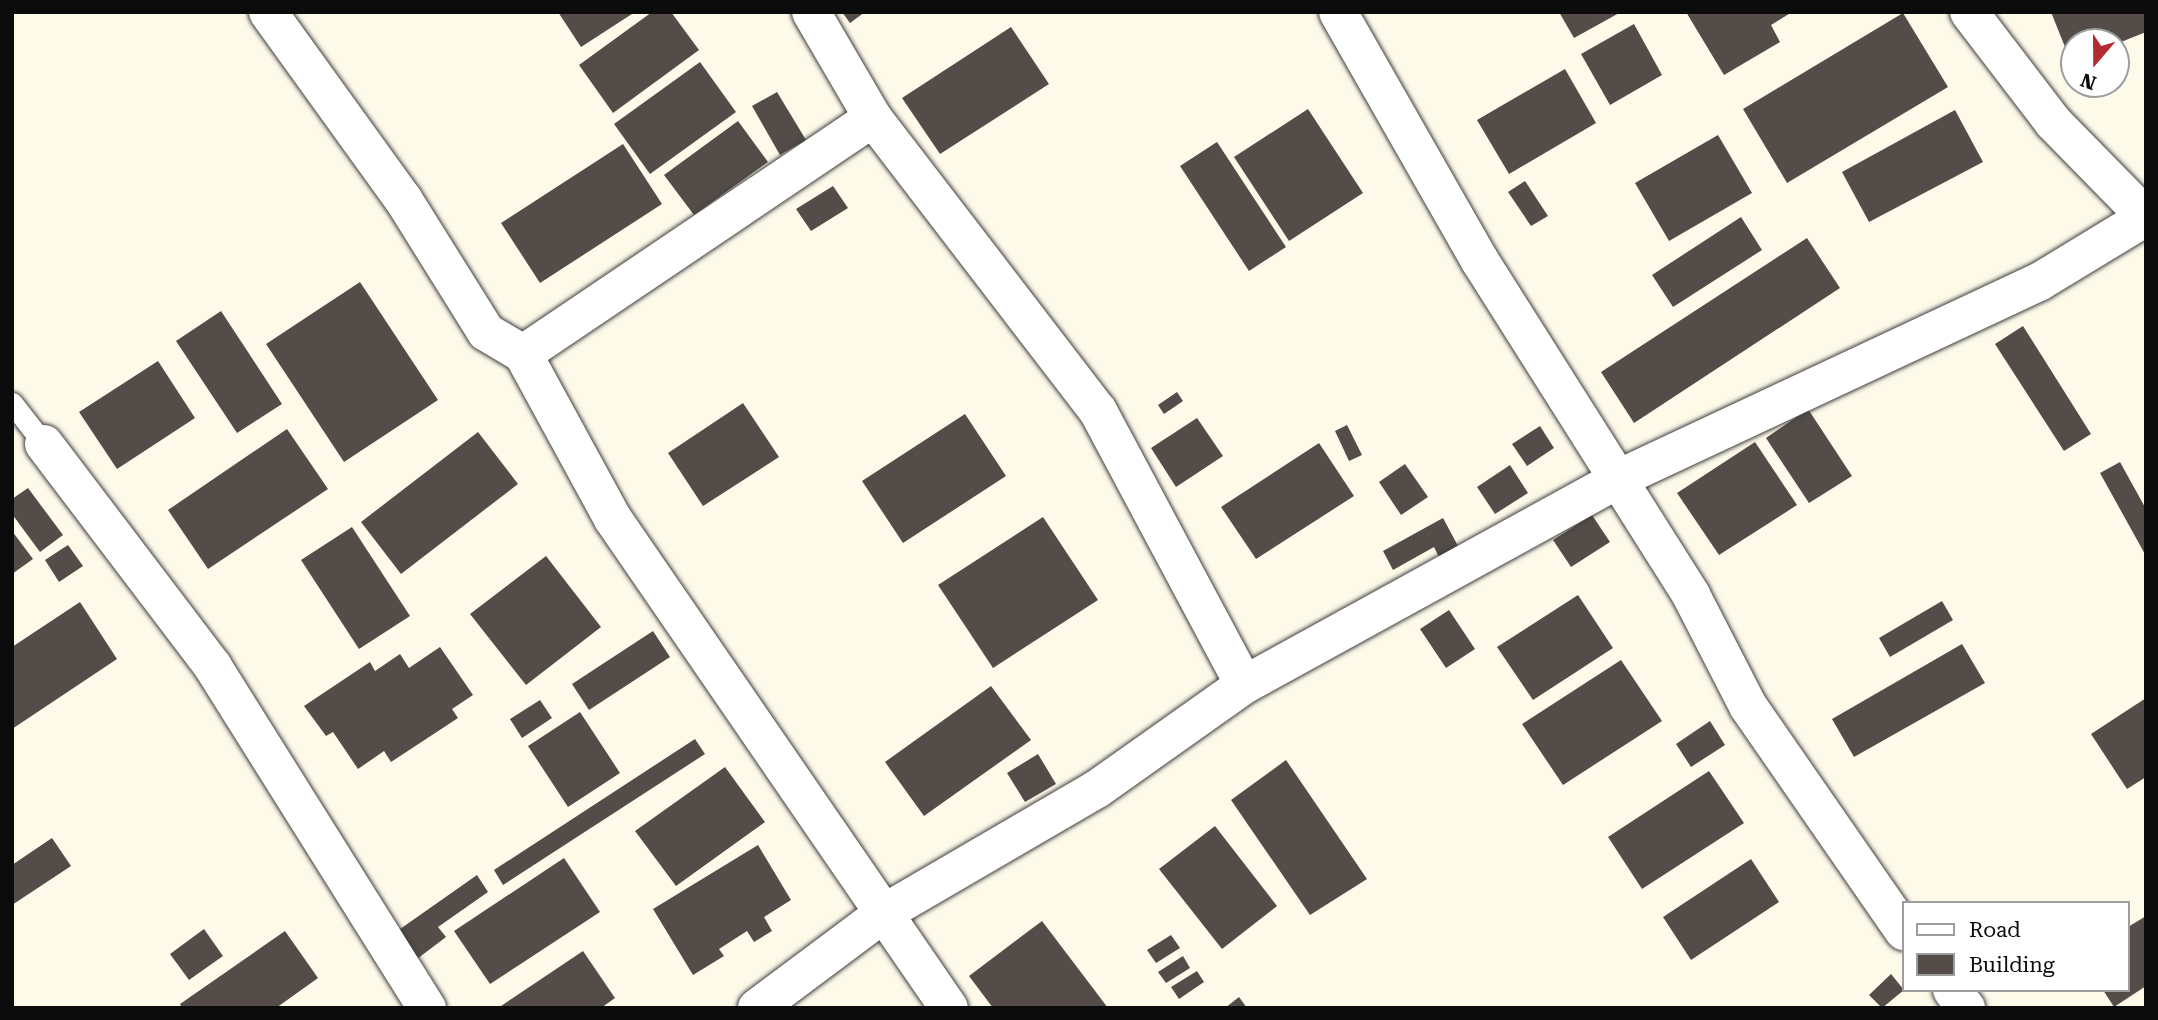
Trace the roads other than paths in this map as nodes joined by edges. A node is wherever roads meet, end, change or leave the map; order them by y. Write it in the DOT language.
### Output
graph roads {
  1 [pos="268,12"];
  2 [pos="811,12"];
  3 [pos="1338,12"];
  4 [pos="1969,12"];
  5 [pos="873,118"];
  6 [pos="2146,217"];
  7 [pos="523,354"];
  8 [pos="12,403"];
  9 [pos="44,444"];
  10 [pos="1619,480"];
  11 [pos="1244,685"];
  12 [pos="884,913"];
  13 [pos="1902,928"];
  14 [pos="1954,992"];
  15 [pos="427,1008"];
  16 [pos="757,1008"];
  17 [pos="949,1008"];
  18 [pos="1966,1008"];
  1 -- 7 [label="street"];
  2 -- 5 [label="street"];
  3 -- 10 [label="street"];
  4 -- 6 [label="street"];
  5 -- 7 [label="street"];
  5 -- 11 [label="street"];
  6 -- 10 [label="street"];
  7 -- 12 [label="street"];
  8 -- 9 [label="lane"];
  9 -- 15 [label="street"];
  10 -- 11 [label="street"];
  10 -- 13 [label="street"];
  11 -- 12 [label="street"];
  12 -- 16 [label="street"];
  12 -- 17 [label="street"];
  14 -- 18 [label="street"];
}
